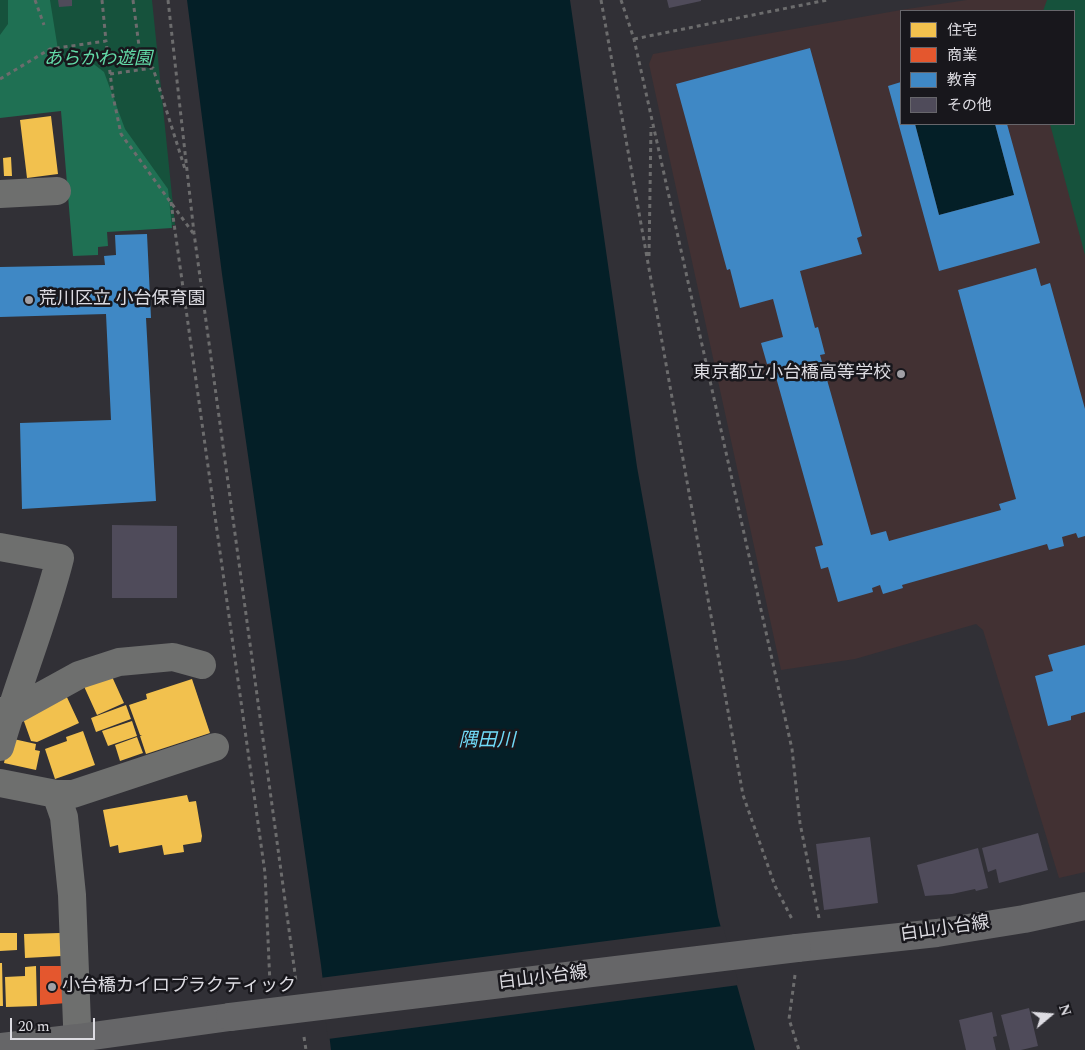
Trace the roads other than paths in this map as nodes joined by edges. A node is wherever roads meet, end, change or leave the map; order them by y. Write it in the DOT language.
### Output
graph roads {
  1 [pos="57,191"];
  2 [pos="0,194"];
  3 [pos="0,547"];
  4 [pos="202,665"];
  5 [pos="5,711"];
  6 [pos="0,746"];
  7 [pos="215,747"];
  8 [pos="0,783"];
  9 [pos="56,794"];
  10 [pos="1085,906"];
  11 [pos="78,1044"];
  12 [pos="0,1047"];
  1 -- 2 [label="street"];
  3 -- 5 [label="street"];
  4 -- 5 [label="street"];
  5 -- 6 [label="street"];
  7 -- 9 [label="street"];
  8 -- 9 [label="street"];
  9 -- 11 [label="street"];
  10 -- 11 [label="main road, 白山小台線, bridge"];
  11 -- 12 [label="main road, 白山小台線"];
}
